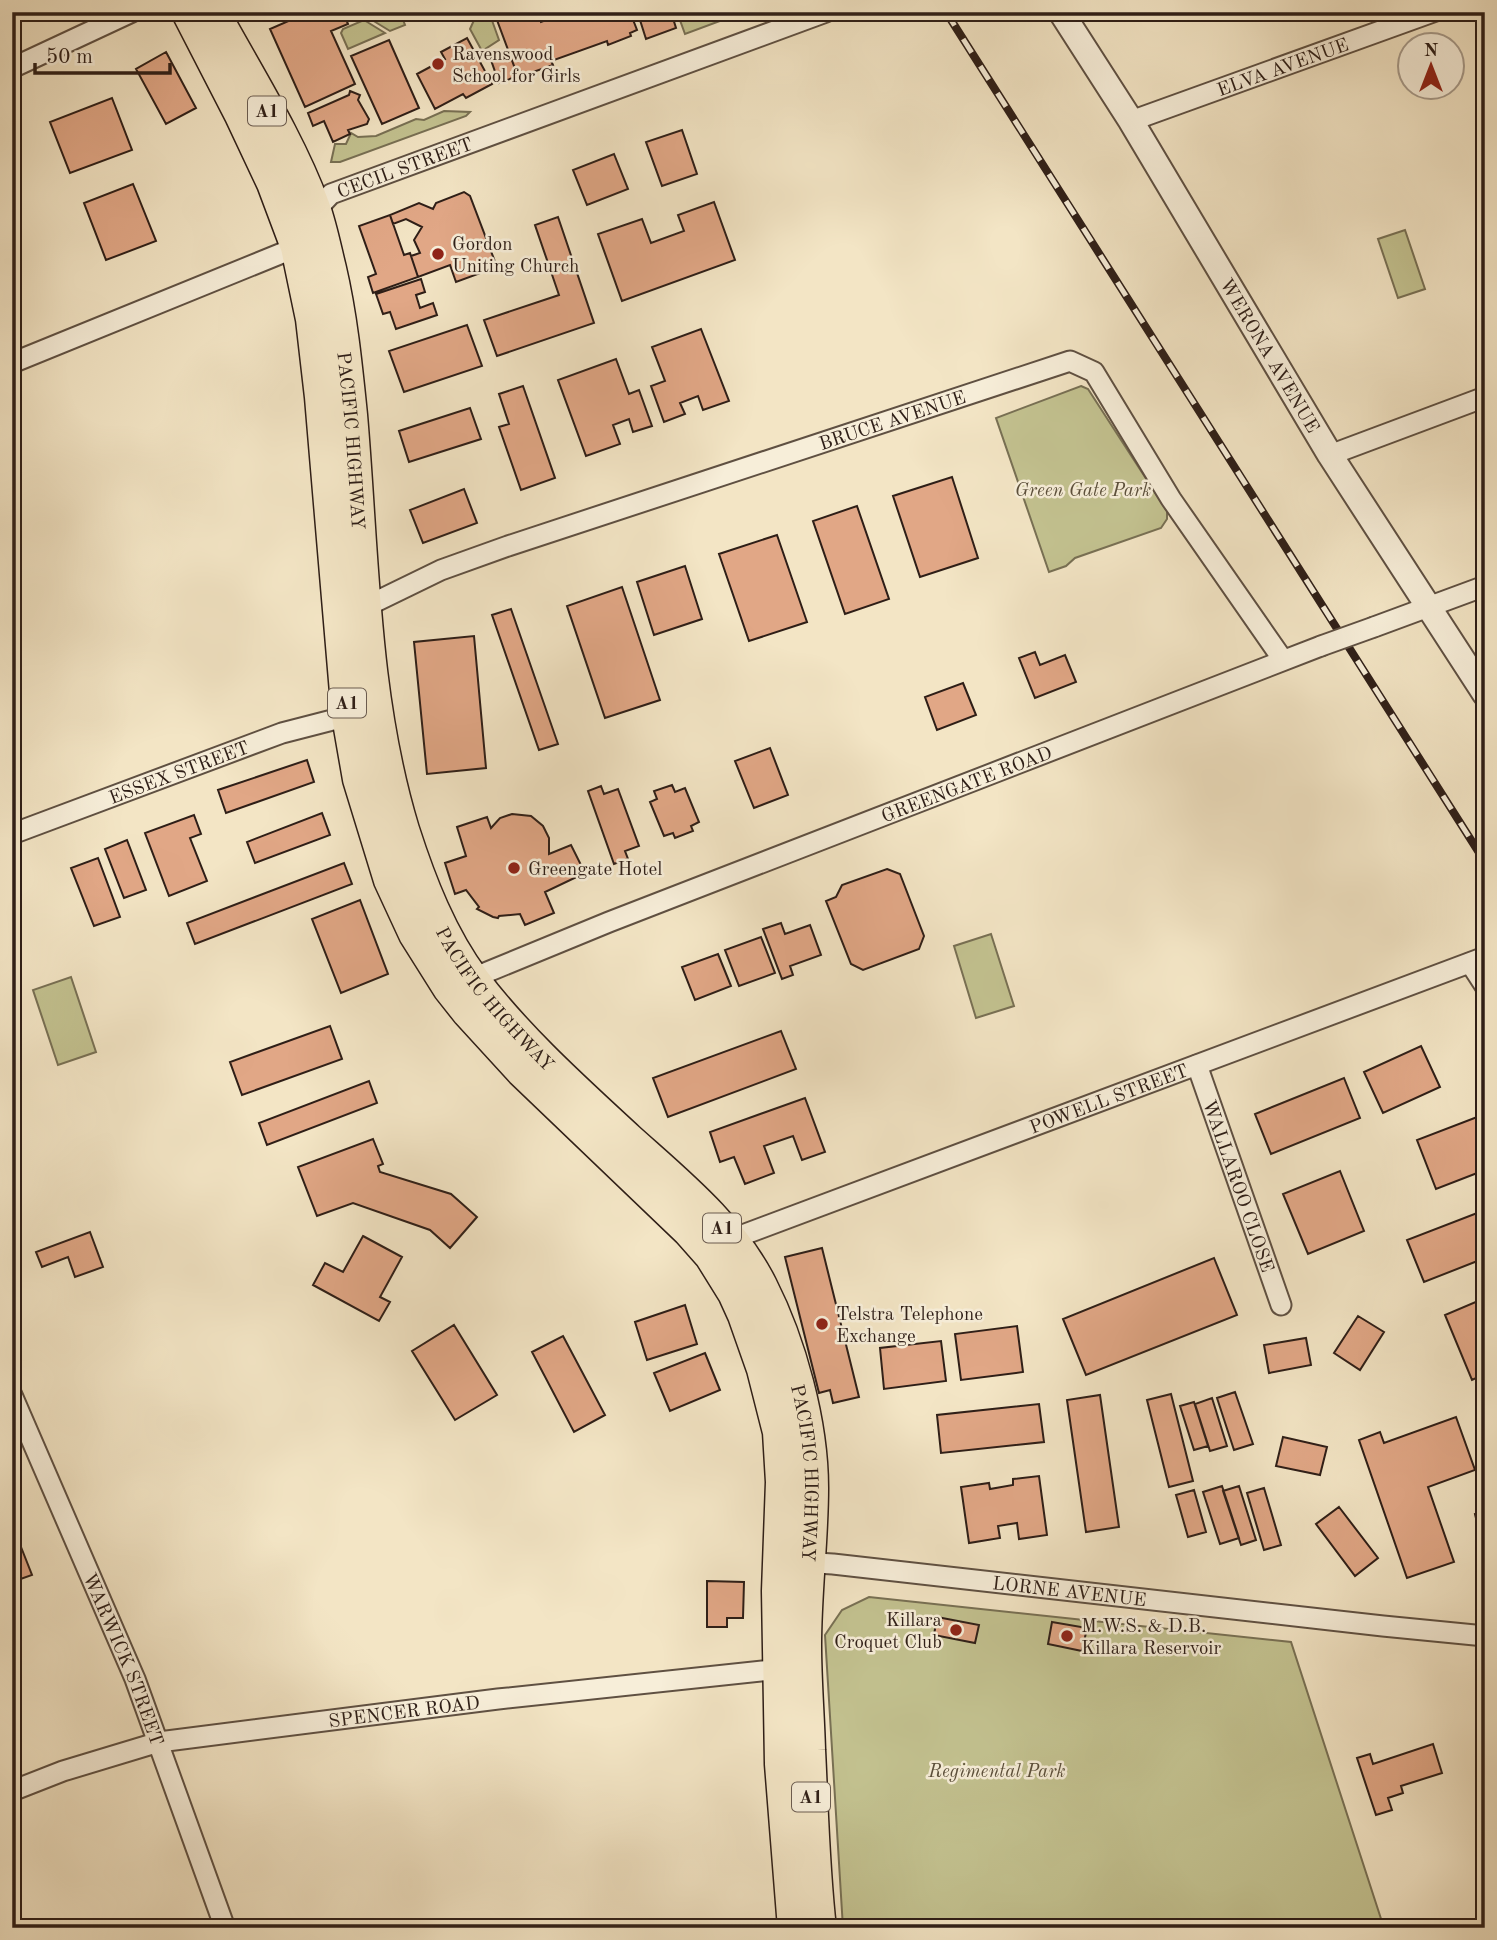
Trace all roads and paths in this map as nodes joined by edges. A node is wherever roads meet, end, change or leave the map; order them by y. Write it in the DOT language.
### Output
graph roads {
  1 [pos="132,12"];
  2 [pos="188,12"];
  3 [pos="213,12"];
  4 [pos="826,12"];
  5 [pos="1061,12"];
  6 [pos="1433,12"];
  7 [pos="12,68"];
  8 [pos="1131,121"];
  9 [pos="315,211"];
  10 [pos="297,247"];
  11 [pos="12,363"];
  12 [pos="1485,397"];
  13 [pos="1331,455"];
  14 [pos="1485,586"];
  15 [pos="365,607"];
  16 [pos="1429,607"];
  17 [pos="1283,660"];
  18 [pos="1485,694"];
  19 [pos="348,716"];
  20 [pos="12,834"];
  21 [pos="1477,960"];
  22 [pos="461,983"];
  23 [pos="1485,986"];
  24 [pos="1197,1065"];
  25 [pos="732,1239"];
  26 [pos="1281,1305"];
  27 [pos="12,1395"];
  28 [pos="793,1562"];
  29 [pos="1485,1636"];
  30 [pos="792,1668"];
  31 [pos="159,1742"];
  32 [pos="12,1791"];
  33 [pos="225,1928"];
  34 [pos="794,1928"];
  35 [pos="820,1928"];
  1 -- 7 [label="street"];
  2 -- 10 [label="highway, PACIFIC HIGHWAY / A1"];
  3 -- 9 [label="highway, PACIFIC HIGHWAY / A1"];
  4 -- 9 [label="street, CECIL STREET"];
  5 -- 8 [label="street, WERONA AVENUE"];
  6 -- 8 [label="street, ELVA AVENUE"];
  8 -- 13 [label="street, WERONA AVENUE"];
  9 -- 10 [label="street, CECIL STREET"];
  9 -- 15 [label="highway, PACIFIC HIGHWAY / A1"];
  10 -- 11 [label="street"];
  10 -- 19 [label="highway, PACIFIC HIGHWAY / A1"];
  12 -- 13 [label="street"];
  13 -- 16 [label="street, WERONA AVENUE"];
  14 -- 16 [label="street, GREENGATE ROAD"];
  15 -- 17 [label="street, BRUCE AVENUE"];
  15 -- 22 [label="highway, PACIFIC HIGHWAY / A1"];
  16 -- 17 [label="street, GREENGATE ROAD, bridge"];
  16 -- 18 [label="street, WERONA AVENUE"];
  17 -- 22 [label="street, GREENGATE ROAD"];
  19 -- 20 [label="street, ESSEX STREET"];
  19 -- 22 [label="highway, PACIFIC HIGHWAY / A1"];
  21 -- 23 [label="street"];
  21 -- 24 [label="street, POWELL STREET"];
  22 -- 25 [label="highway, PACIFIC HIGHWAY / A1"];
  22 -- 28 [label="highway, PACIFIC HIGHWAY / A1"];
  24 -- 25 [label="street, POWELL STREET"];
  24 -- 26 [label="street, WALLAROO CLOSE"];
  25 -- 28 [label="highway, PACIFIC HIGHWAY / A1"];
  27 -- 31 [label="street, WARWICK STREET"];
  28 -- 29 [label="street, LORNE AVENUE"];
  28 -- 30 [label="highway, PACIFIC HIGHWAY / A1"];
  30 -- 31 [label="street, SPENCER ROAD"];
  30 -- 34 [label="highway, PACIFIC HIGHWAY / A1"];
  30 -- 35 [label="highway, PACIFIC HIGHWAY / A1"];
  31 -- 32 [label="street, SPENCER ROAD"];
  31 -- 33 [label="street, WARWICK STREET"];
}
